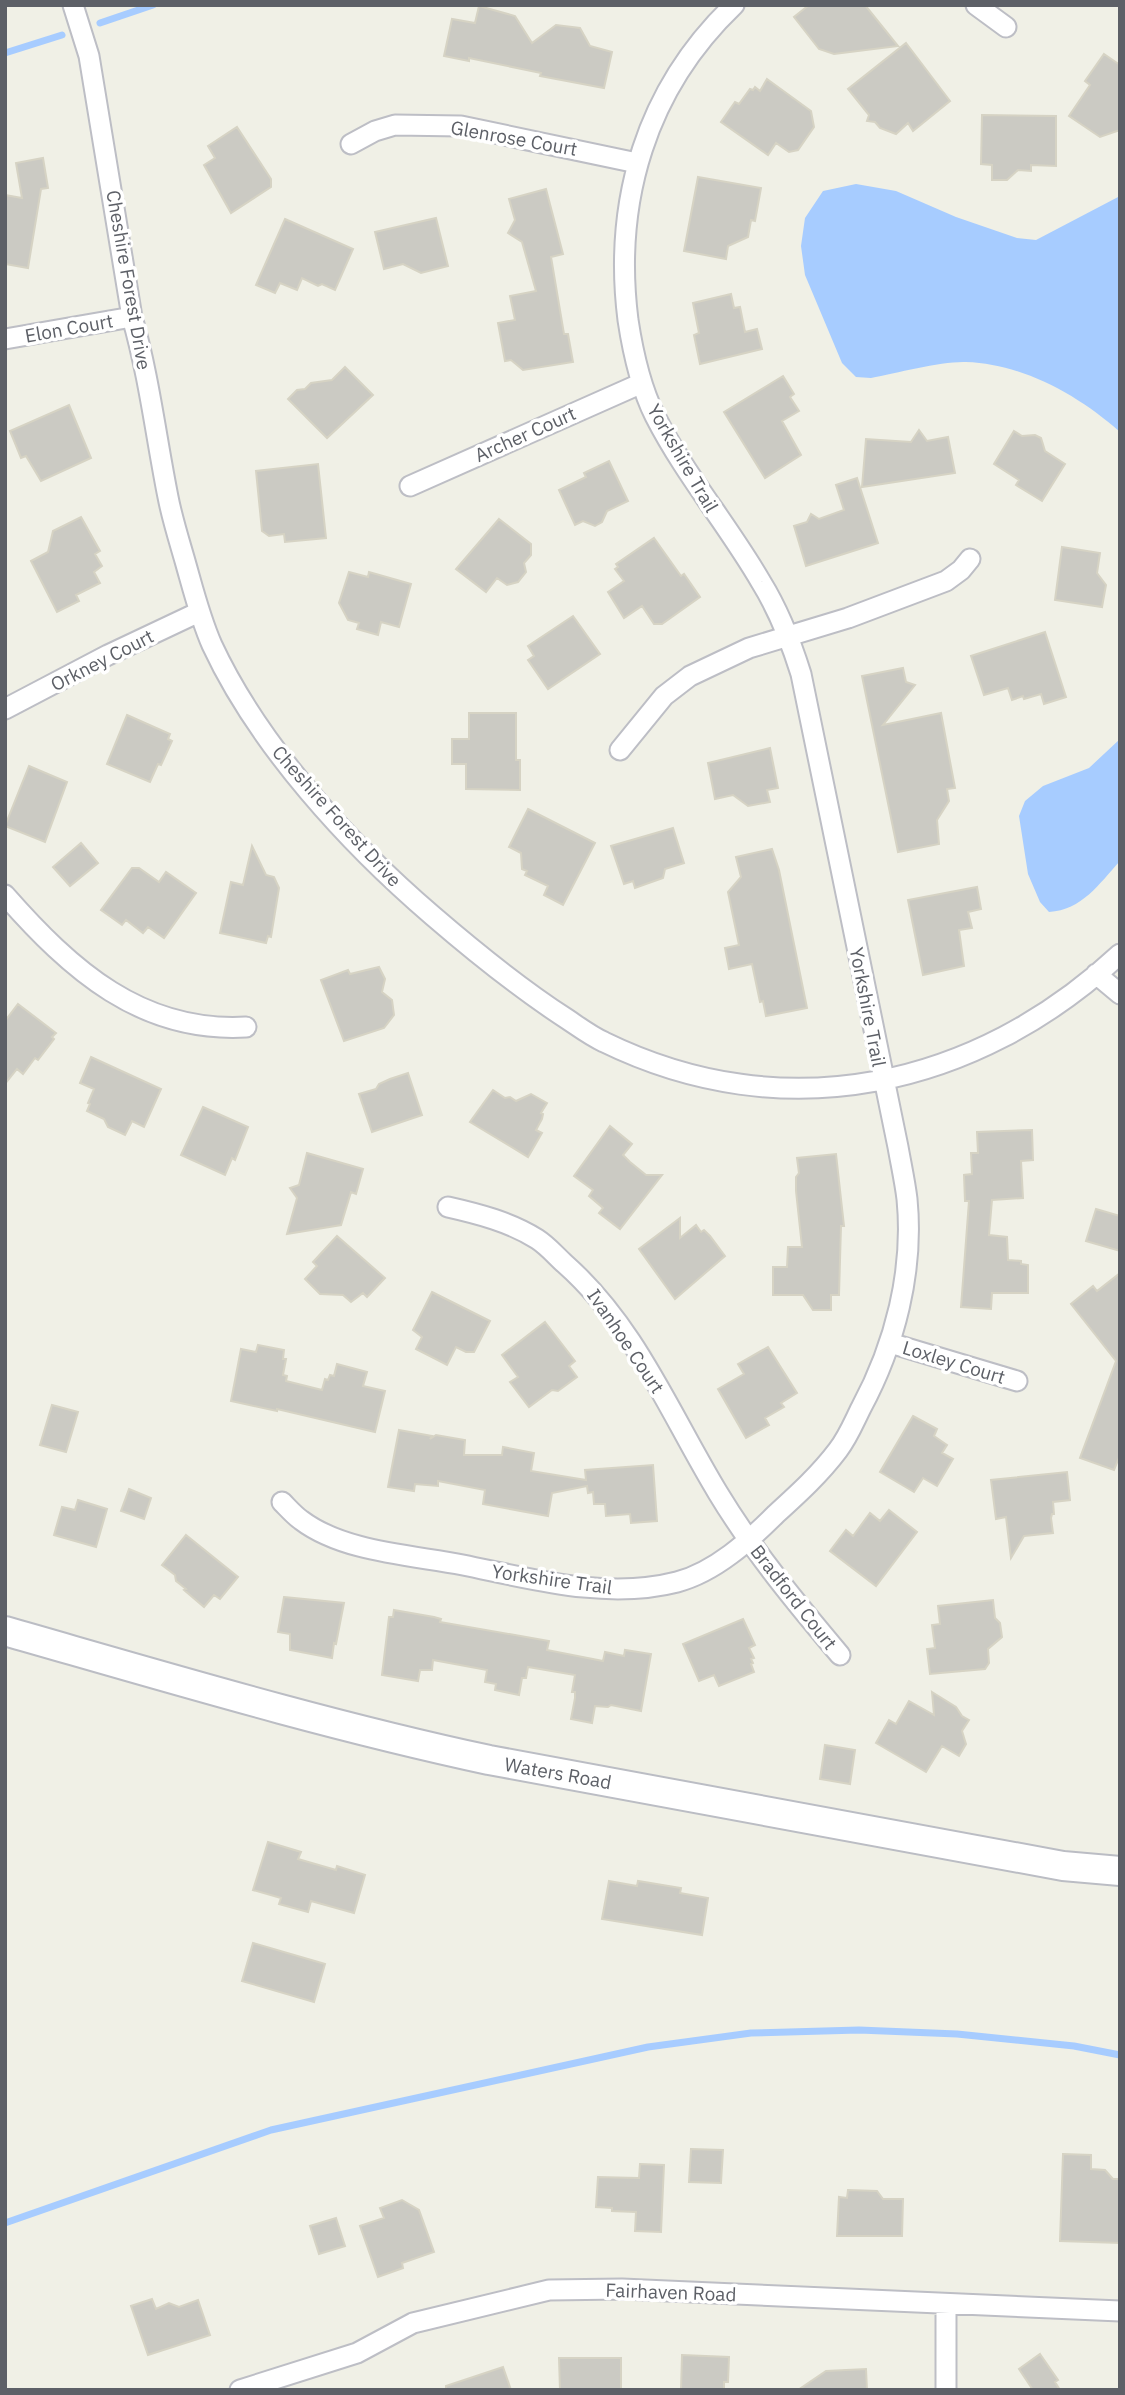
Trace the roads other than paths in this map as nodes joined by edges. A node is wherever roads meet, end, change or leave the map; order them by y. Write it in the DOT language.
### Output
graph roads {
  1 [pos="73,5"];
  2 [pos="734,5"];
  3 [pos="976,5"];
  4 [pos="1006,27"];
  5 [pos="351,144"];
  6 [pos="637,163"];
  7 [pos="132,317"];
  8 [pos="5,339"];
  9 [pos="642,383"];
  10 [pos="410,486"];
  11 [pos="970,559"];
  12 [pos="199,612"];
  13 [pos="789,637"];
  14 [pos="5,709"];
  15 [pos="620,750"];
  16 [pos="5,895"];
  17 [pos="1120,954"];
  18 [pos="1096,974"];
  19 [pos="1120,994"];
  20 [pos="246,1027"];
  21 [pos="883,1081"];
  22 [pos="448,1207"];
  23 [pos="890,1343"];
  24 [pos="1017,1381"];
  25 [pos="282,1502"];
  26 [pos="749,1539"];
  27 [pos="5,1631"];
  28 [pos="840,1655"];
  29 [pos="1120,1871"];
  30 [pos="946,2304"];
  31 [pos="1120,2311"];
  32 [pos="240,2390"];
  33 [pos="946,2390"];
  1 -- 7 [label="street, Cheshire Forest Drive"];
  2 -- 6 [label="street, Yorkshire Trail"];
  3 -- 4 [label="street"];
  5 -- 6 [label="street, Glenrose Court"];
  6 -- 9 [label="street, Yorkshire Trail"];
  7 -- 8 [label="street, Elon Court"];
  7 -- 12 [label="street, Cheshire Forest Drive"];
  9 -- 10 [label="street, Archer Court"];
  9 -- 13 [label="street, Yorkshire Trail"];
  11 -- 13 [label="street"];
  12 -- 14 [label="street, Orkney Court"];
  12 -- 21 [label="street, Cheshire Forest Drive"];
  13 -- 15 [label="street"];
  13 -- 21 [label="street, Yorkshire Trail"];
  16 -- 20 [label="street"];
  17 -- 18 [label="street, Cheshire Forest Drive"];
  18 -- 19 [label="street"];
  18 -- 21 [label="street, Cheshire Forest Drive"];
  21 -- 23 [label="street, Yorkshire Trail"];
  22 -- 26 [label="street, Ivanhoe Court"];
  23 -- 24 [label="street, Loxley Court"];
  23 -- 26 [label="street, Yorkshire Trail"];
  25 -- 26 [label="street, Yorkshire Trail"];
  26 -- 28 [label="street, Bradford Court"];
  27 -- 29 [label="street, Waters Road"];
  30 -- 31 [label="street, Fairhaven Road"];
  30 -- 32 [label="street, Fairhaven Road"];
  30 -- 33 [label="street"];
}
